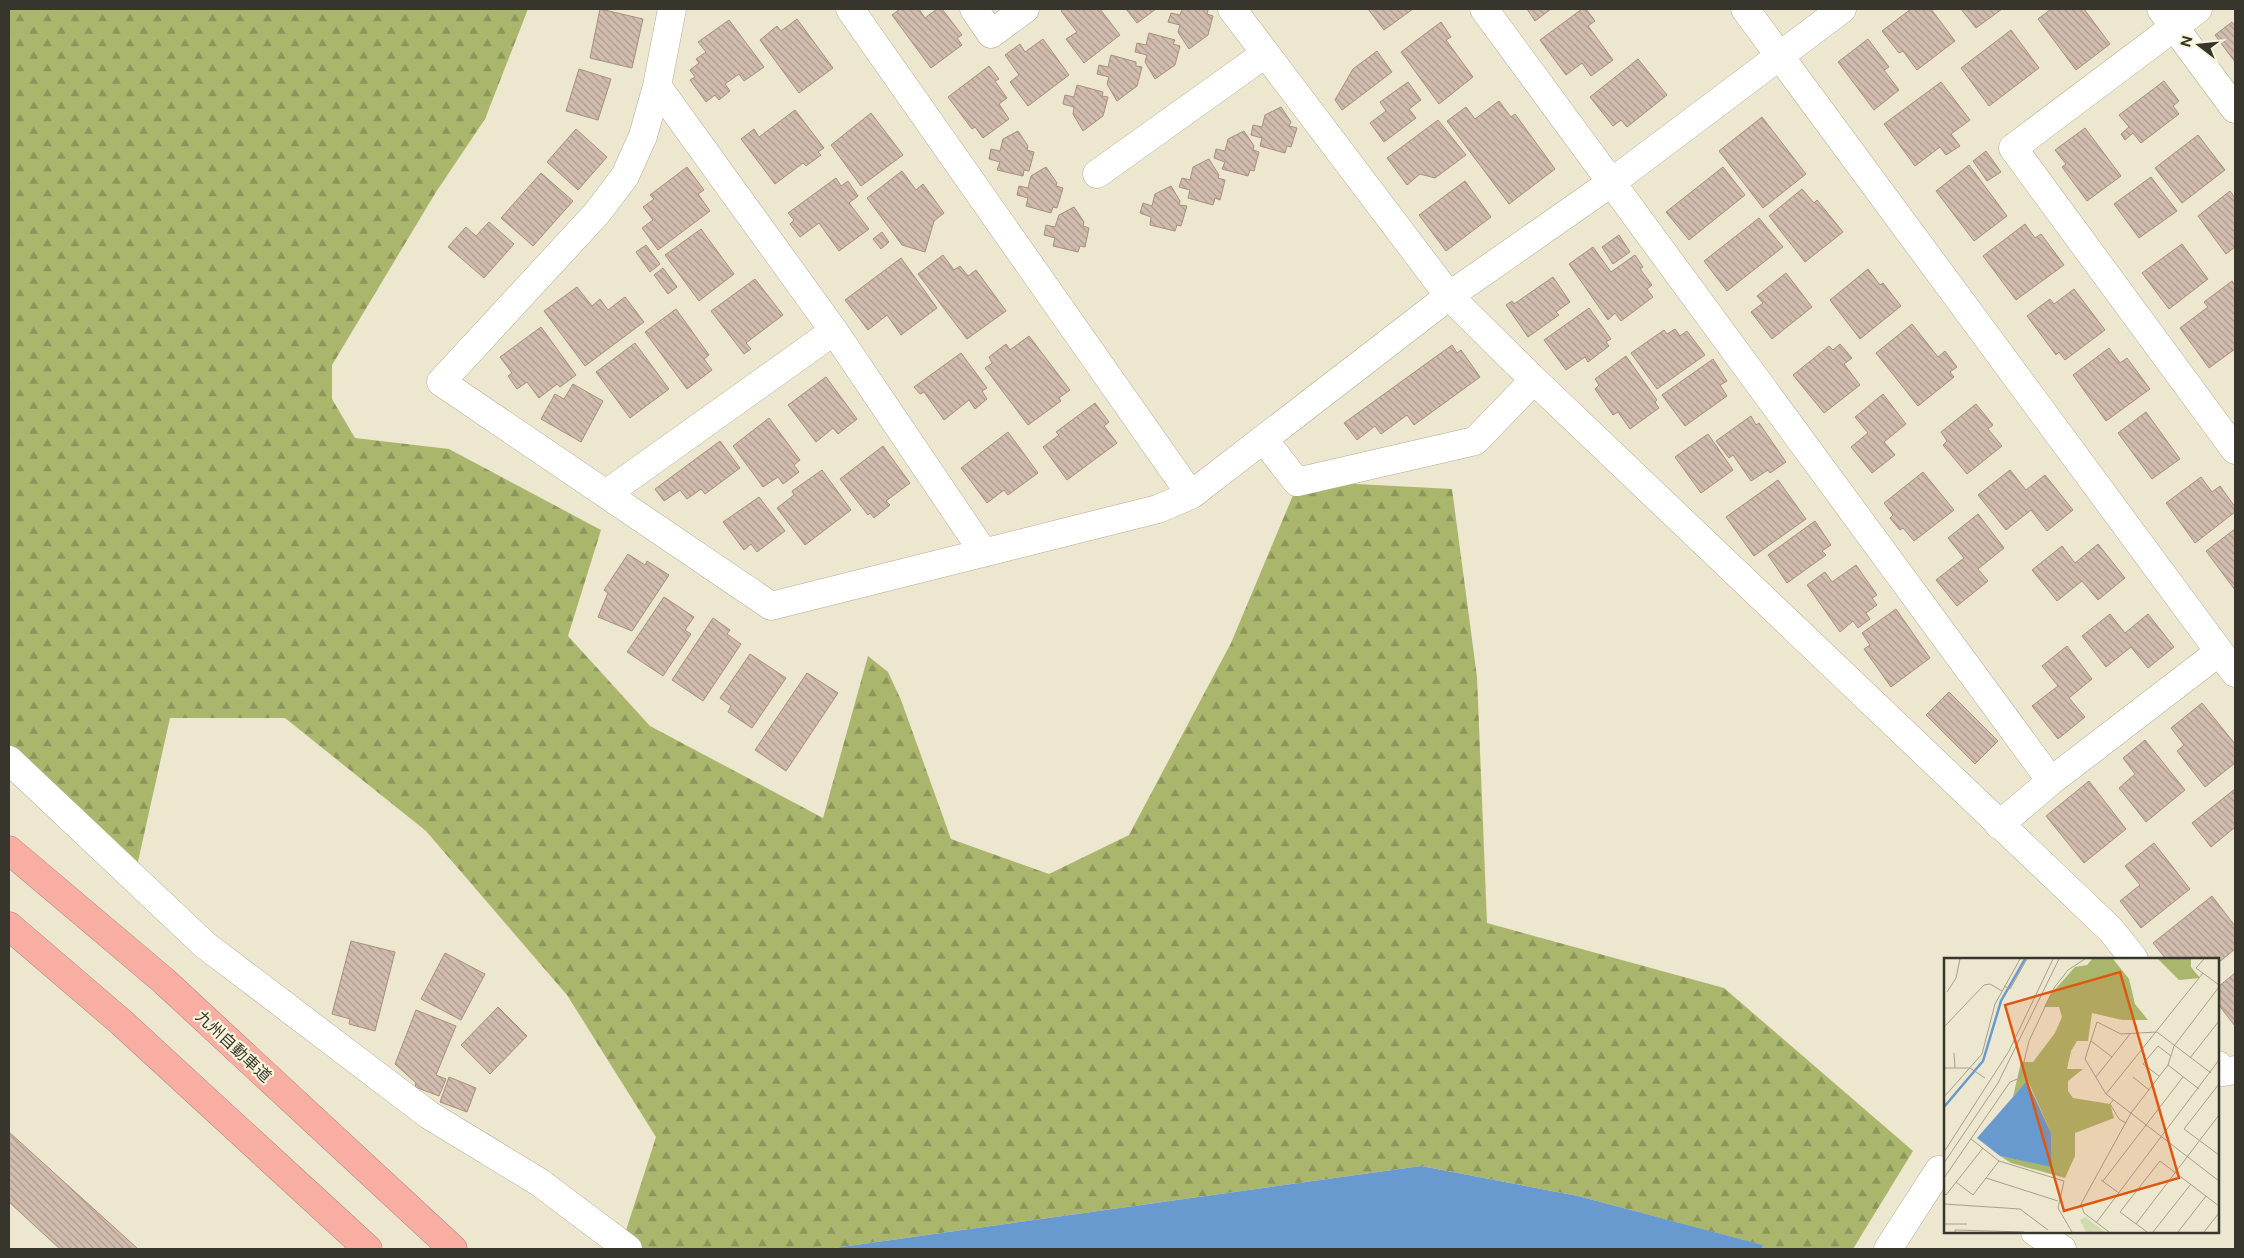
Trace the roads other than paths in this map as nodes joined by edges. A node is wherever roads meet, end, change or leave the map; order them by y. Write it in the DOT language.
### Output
graph roads {
  1 [pos="672,9"];
  2 [pos="850,9"];
  3 [pos="974,9"];
  4 [pos="1025,9"];
  5 [pos="1232,9"];
  6 [pos="1484,9"];
  7 [pos="1745,9"];
  8 [pos="1842,9"];
  9 [pos="2198,9"];
  10 [pos="2168,18"];
  11 [pos="1265,54"];
  12 [pos="1778,55"];
  13 [pos="657,86"];
  14 [pos="2235,109"];
  15 [pos="1098,174"];
  16 [pos="1612,182"];
  17 [pos="1449,296"];
  18 [pos="834,331"];
  19 [pos="1534,380"];
  20 [pos="1264,440"];
  21 [pos="2235,450"];
  22 [pos="606,494"];
  23 [pos="1192,495"];
  24 [pos="984,553"];
  25 [pos="2219,652"];
  26 [pos="2235,673"];
  27 [pos="9,760"];
  28 [pos="2050,781"];
  29 [pos="1999,825"];
  30 [pos="9,850"];
  31 [pos="9,926"];
  32 [pos="2133,958"];
  33 [pos="2219,1066"];
  34 [pos="2235,1070"];
  35 [pos="1944,1173"];
  36 [pos="2037,1233"];
  37 [pos="368,1249"];
  38 [pos="453,1249"];
  39 [pos="628,1249"];
  40 [pos="1888,1249"];
  41 [pos="2062,1249"];
  1 -- 13 [label="street"];
  2 -- 23 [label="street"];
  3 -- 4 [label="street"];
  5 -- 11 [label="street"];
  6 -- 16 [label="street"];
  7 -- 12 [label="street"];
  8 -- 12 [label="street"];
  9 -- 10 [label="street"];
  10 -- 14 [label="street"];
  10 -- 21 [label="street"];
  11 -- 15 [label="street"];
  11 -- 17 [label="street"];
  12 -- 16 [label="street"];
  12 -- 25 [label="street"];
  13 -- 18 [label="street"];
  13 -- 22 [label="street"];
  16 -- 17 [label="street"];
  16 -- 28 [label="street"];
  17 -- 19 [label="street"];
  17 -- 20 [label="street"];
  18 -- 22 [label="street"];
  18 -- 24 [label="street"];
  19 -- 20 [label="street"];
  19 -- 29 [label="street"];
  20 -- 23 [label="street"];
  22 -- 24 [label="street"];
  23 -- 24 [label="street"];
  25 -- 26 [label="street"];
  25 -- 28 [label="street"];
  27 -- 39 [label="street"];
  28 -- 29 [label="street"];
  29 -- 32 [label="street"];
  30 -- 38 [label="highway, 九州自動車道"];
  31 -- 37 [label="highway"];
  33 -- 34 [label="street"];
  35 -- 40 [label="street"];
  36 -- 41 [label="street"];
}
